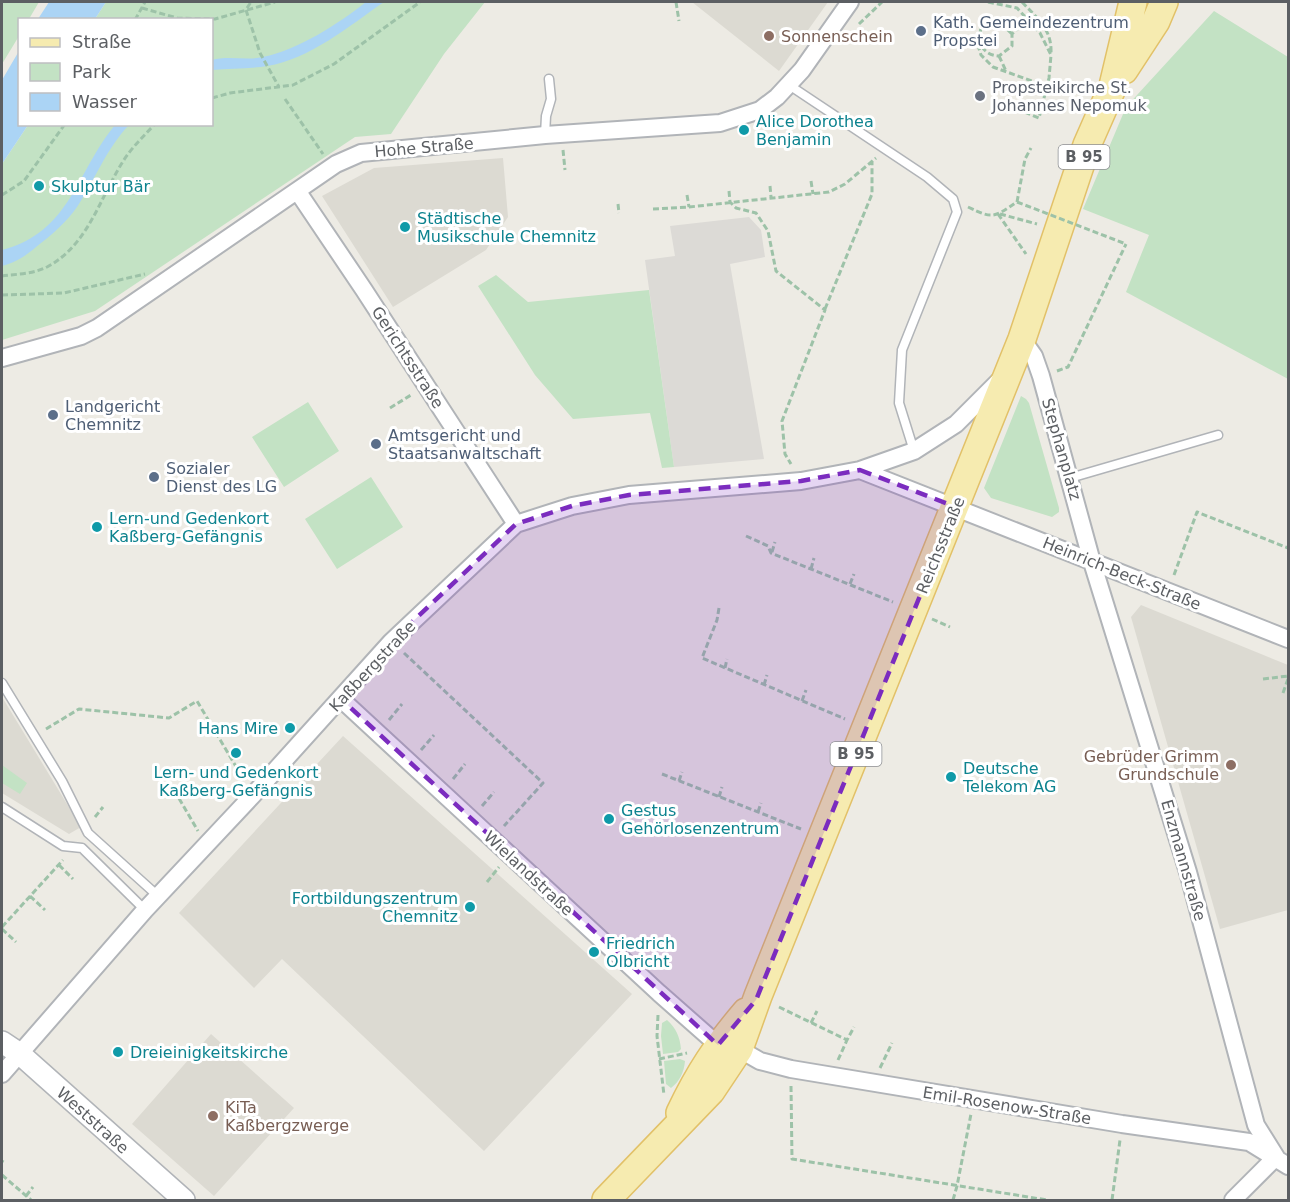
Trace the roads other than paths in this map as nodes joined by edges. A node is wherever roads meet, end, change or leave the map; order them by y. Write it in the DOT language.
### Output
graph roads {
  1 [pos="849,2"];
  2 [pos="1134,2"];
  3 [pos="1164,2"];
  4 [pos="549,79"];
  5 [pos="789,85"];
  6 [pos="1113,86"];
  7 [pos="545,135"];
  8 [pos="298,192"];
  9 [pos="1022,339"];
  10 [pos="2,358"];
  11 [pos="1010,371"];
  12 [pos="1218,435"];
  13 [pos="914,451"];
  14 [pos="860,470"];
  15 [pos="1070,478"];
  16 [pos="956,507"];
  17 [pos="516,524"];
  18 [pos="1092,562"];
  19 [pos="1288,639"];
  20 [pos="2,683"];
  21 [pos="341,699"];
  22 [pos="2,807"];
  23 [pos="159,897"];
  24 [pos="145,910"];
  25 [pos="2,1042"];
  26 [pos="729,1047"];
  27 [pos="20,1054"];
  28 [pos="2,1074"];
  29 [pos="1282,1161"];
  30 [pos="184,1200"];
  31 [pos="606,1200"];
  32 [pos="1233,1200"];
  1 -- 5 [label="street, Hohe Straße"];
  2 -- 6 [label="main road, Reichsstraße / B 95"];
  3 -- 6 [label="main road, Reichsstraße / B 95"];
  4 -- 7 [label="lane"];
  5 -- 7 [label="street, Hohe Straße"];
  5 -- 13 [label="lane"];
  6 -- 9 [label="main road, Reichsstraße / B 95"];
  7 -- 8 [label="street, Hohe Straße"];
  8 -- 10 [label="street, Hohe Straße"];
  8 -- 17 [label="street, Gerichtsstraße"];
  9 -- 11 [label="main road, Reichsstraße / B 95"];
  9 -- 15 [label="street, Stephanplatz"];
  11 -- 13 [label="street, Kaßbergstraße"];
  11 -- 16 [label="main road, Reichsstraße / B 95"];
  12 -- 15 [label="lane"];
  13 -- 14 [label="street, Kaßbergstraße"];
  14 -- 16 [label="street"];
  14 -- 17 [label="street, Kaßbergstraße"];
  15 -- 18 [label="street, Stephanplatz"];
  16 -- 18 [label="street, Heinrich-Beck-Straße"];
  16 -- 26 [label="main road, Reichsstraße / B 95"];
  17 -- 21 [label="street, Kaßbergstraße"];
  18 -- 19 [label="street, Heinrich-Beck-Straße"];
  18 -- 29 [label="street, Enzmannstraße"];
  20 -- 23 [label="lane"];
  21 -- 23 [label="street, Kaßbergstraße"];
  21 -- 26 [label="street, Wielandstraße"];
  22 -- 24 [label="lane"];
  23 -- 24 [label="street, Kaßbergstraße"];
  24 -- 27 [label="street, Kaßbergstraße"];
  25 -- 27 [label="street, Weststraße"];
  26 -- 29 [label="street, Emil-Rosenow-Straße"];
  26 -- 31 [label="main road, Reichsstraße / B 95"];
  27 -- 28 [label="street, Kaßbergstraße"];
  27 -- 30 [label="street, Weststraße"];
  29 -- 32 [label="street"];
}
